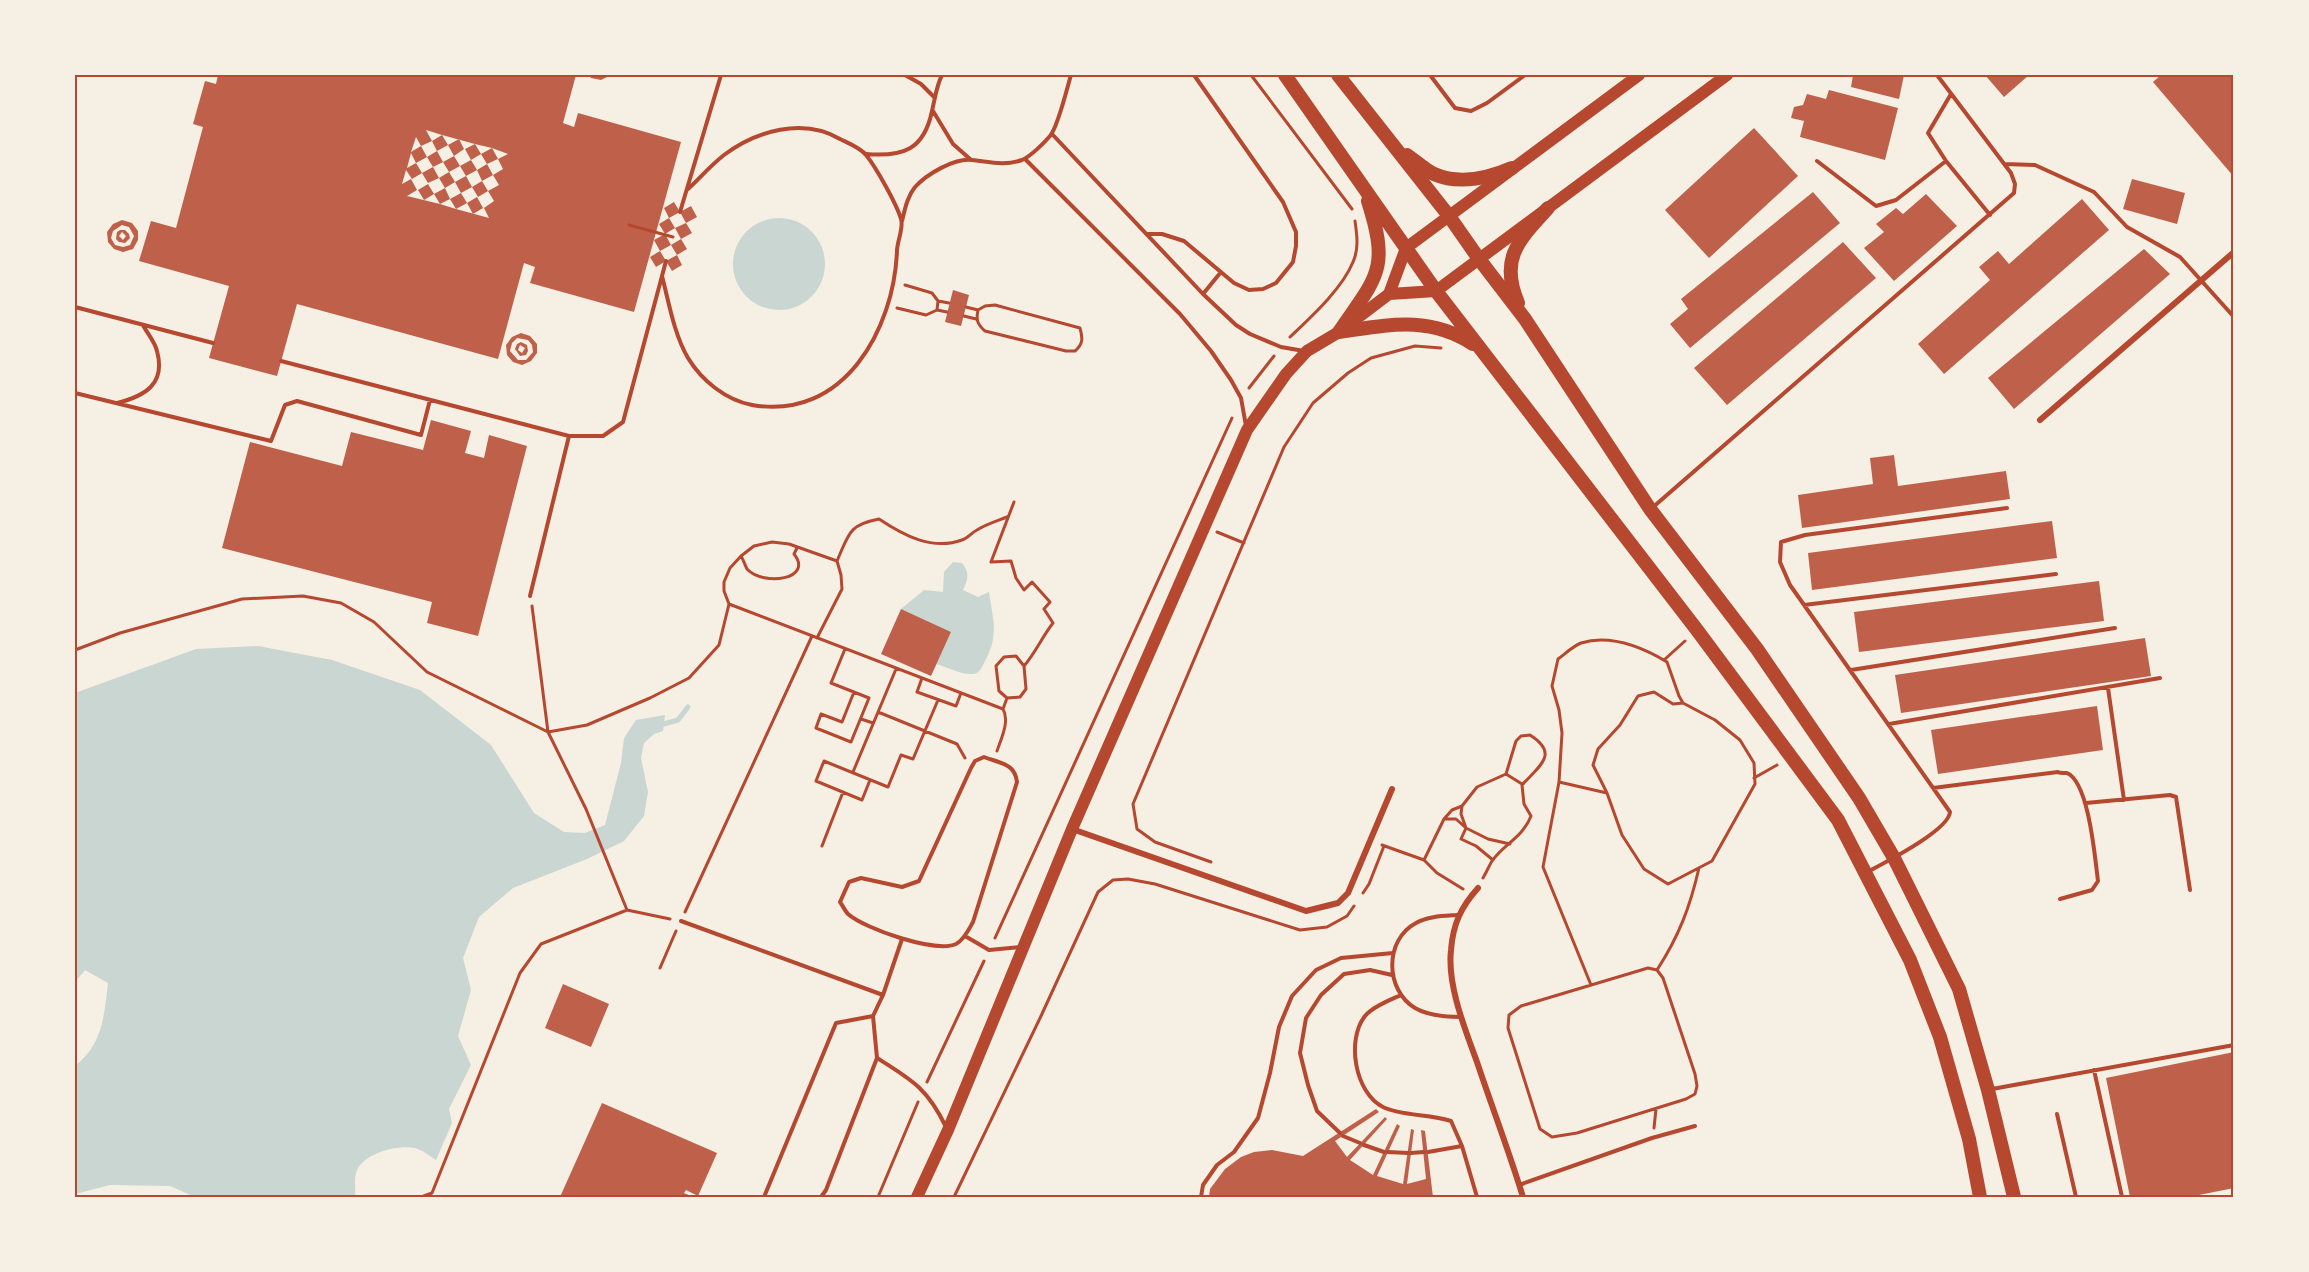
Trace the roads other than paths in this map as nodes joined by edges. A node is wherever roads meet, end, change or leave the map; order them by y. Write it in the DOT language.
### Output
graph roads {
  1 [pos="721,75"];
  2 [pos="905,75"];
  3 [pos="942,75"];
  4 [pos="1071,75"];
  5 [pos="1194,75"];
  6 [pos="1285,75"];
  7 [pos="1338,75"];
  8 [pos="1430,75"];
  9 [pos="1525,75"];
  10 [pos="1639,75"];
  11 [pos="1727,75"];
  12 [pos="1939,76"];
  13 [pos="1951,94"];
  14 [pos="934,98"];
  15 [pos="933,110"];
  16 [pos="1052,134"];
  17 [pos="1391,143"];
  18 [pos="866,154"];
  19 [pos="1025,159"];
  20 [pos="970,160"];
  21 [pos="1817,161"];
  22 [pos="1946,161"];
  23 [pos="2005,164"];
  24 [pos="1512,168"];
  25 [pos="1364,185"];
  26 [pos="687,189"];
  27 [pos="1548,208"];
  28 [pos="680,212"];
  29 [pos="1990,215"];
  30 [pos="1449,216"];
  31 [pos="902,221"];
  32 [pos="1147,234"];
  33 [pos="1406,248"];
  34 [pos="2234,252"];
  35 [pos="1479,259"];
  36 [pos="666,261"];
  37 [pos="1221,272"];
  38 [pos="662,276"];
  39 [pos="2202,280"];
  40 [pos="1436,291"];
  41 [pos="1203,294"];
  42 [pos="1389,294"];
  43 [pos="75,307"];
  44 [pos="2234,317"];
  45 [pos="1525,319"];
  46 [pos="142,325"];
  47 [pos="1339,332"];
  48 [pos="213,343"];
  49 [pos="1479,348"];
  50 [pos="1307,351"];
  51 [pos="281,361"];
  52 [pos="75,393"];
  53 [pos="430,400"];
  54 [pos="115,403"];
  55 [pos="2040,420"];
  56 [pos="1247,430"];
  57 [pos="569,436"];
  58 [pos="2007,508"];
  59 [pos="1650,509"];
  60 [pos="2056,574"];
  61 [pos="530,596"];
  62 [pos="1804,605"];
  63 [pos="2115,628"];
  64 [pos="1851,670"];
  65 [pos="2160,678"];
  66 [pos="2108,688"];
  67 [pos="1889,724"];
  68 [pos="1934,788"];
  69 [pos="1392,789"];
  70 [pos="2124,800"];
  71 [pos="2086,803"];
  72 [pos="1072,829"];
  73 [pos="1894,858"];
  74 [pos="1866,873"];
  75 [pos="1478,888"];
  76 [pos="2190,890"];
  77 [pos="2060,899"];
  78 [pos="1458,915"];
  79 [pos="681,921"];
  80 [pos="964,936"];
  81 [pos="902,939"];
  82 [pos="1022,947"];
  83 [pos="1393,953"];
  84 [pos="1392,975"];
  85 [pos="1401,994"];
  86 [pos="883,995"];
  87 [pos="873,1016"];
  88 [pos="1461,1017"];
  89 [pos="2234,1045"];
  90 [pos="877,1058"];
  91 [pos="2094,1070"];
  92 [pos="1988,1090"];
  93 [pos="2058,1114"];
  94 [pos="1695,1126"];
  95 [pos="948,1130"];
  96 [pos="1462,1146"];
  97 [pos="1520,1185"];
  98 [pos="764,1197"];
  99 [pos="821,1197"];
  100 [pos="917,1197"];
  101 [pos="1201,1197"];
  102 [pos="1477,1197"];
  103 [pos="1523,1197"];
  104 [pos="1980,1197"];
  105 [pos="2014,1197"];
  106 [pos="2076,1197"];
  107 [pos="2122,1197"];
  1 -- 26 [label="lane"];
  2 -- 14 [label="lane"];
  3 -- 14 [label="lane"];
  4 -- 16 [label="lane"];
  5 -- 37 [label="lane"];
  6 -- 25 [label="main road"];
  7 -- 17 [label="main road"];
  8 -- 9 [label="lane"];
  10 -- 24 [label="main road"];
  11 -- 27 [label="main road"];
  12 -- 13 [label="lane"];
  13 -- 22 [label="lane"];
  13 -- 23 [label="lane"];
  14 -- 15 [label="lane"];
  15 -- 18 [label="lane"];
  15 -- 20 [label="lane"];
  16 -- 19 [label="lane"];
  16 -- 32 [label="lane"];
  17 -- 24 [label="main road"];
  17 -- 30 [label="main road"];
  18 -- 26 [label="lane"];
  18 -- 31 [label="lane"];
  19 -- 20 [label="lane"];
  19 -- 56 [label="lane"];
  20 -- 31 [label="lane"];
  21 -- 22 [label="lane"];
  22 -- 29 [label="lane"];
  23 -- 29 [label="lane"];
  23 -- 39 [label="lane"];
  24 -- 30 [label="main road"];
  25 -- 33 [label="main road"];
  25 -- 47 [label="main road"];
  26 -- 28 [label="lane"];
  27 -- 35 [label="main road"];
  27 -- 45 [label="main road"];
  29 -- 59 [label="lane"];
  30 -- 33 [label="main road"];
  30 -- 35 [label="main road"];
  31 -- 38 [label="lane"];
  32 -- 37 [label="lane"];
  32 -- 41 [label="lane"];
  33 -- 40 [label="main road"];
  33 -- 42 [label="main road"];
  34 -- 39 [label="street"];
  35 -- 40 [label="main road"];
  35 -- 45 [label="main road"];
  36 -- 38 [label="lane"];
  37 -- 41 [label="lane"];
  38 -- 57 [label="lane"];
  39 -- 44 [label="lane"];
  39 -- 55 [label="street"];
  40 -- 42 [label="main road"];
  40 -- 49 [label="main road"];
  41 -- 50 [label="lane"];
  42 -- 47 [label="main road"];
  43 -- 46 [label="lane"];
  45 -- 59 [label="main road"];
  46 -- 48 [label="lane"];
  46 -- 54 [label="lane"];
  47 -- 49 [label="main road"];
  47 -- 50 [label="main road"];
  49 -- 74 [label="main road"];
  50 -- 56 [label="main road"];
  51 -- 53 [label="lane"];
  52 -- 54 [label="lane"];
  53 -- 54 [label="lane"];
  53 -- 57 [label="lane"];
  56 -- 72 [label="main road"];
  57 -- 61 [label="lane"];
  58 -- 62 [label="lane"];
  59 -- 73 [label="main road"];
  60 -- 62 [label="lane"];
  62 -- 64 [label="lane"];
  63 -- 64 [label="lane"];
  64 -- 67 [label="lane"];
  65 -- 66 [label="lane"];
  66 -- 67 [label="lane"];
  66 -- 70 [label="lane"];
  67 -- 68 [label="lane"];
  68 -- 71 [label="lane"];
  68 -- 73 [label="lane"];
  69 -- 72 [label="street"];
  70 -- 71 [label="lane"];
  70 -- 76 [label="lane"];
  71 -- 77 [label="lane"];
  72 -- 82 [label="main road"];
  73 -- 74 [label="lane"];
  73 -- 92 [label="main road"];
  74 -- 104 [label="main road"];
  75 -- 78 [label="street"];
  78 -- 83 [label="lane"];
  78 -- 88 [label="street"];
  79 -- 86 [label="lane"];
  80 -- 81 [label="lane"];
  80 -- 81 [label="lane"];
  80 -- 82 [label="lane"];
  81 -- 86 [label="lane"];
  82 -- 95 [label="main road"];
  83 -- 84 [label="lane"];
  83 -- 101 [label="lane"];
  84 -- 85 [label="lane"];
  84 -- 96 [label="lane"];
  85 -- 88 [label="lane"];
  85 -- 96 [label="lane"];
  86 -- 87 [label="lane"];
  87 -- 90 [label="lane"];
  87 -- 98 [label="lane"];
  88 -- 97 [label="street"];
  89 -- 91 [label="lane"];
  90 -- 95 [label="lane"];
  90 -- 99 [label="lane"];
  91 -- 92 [label="lane"];
  91 -- 107 [label="lane"];
  92 -- 105 [label="main road"];
  93 -- 106 [label="lane"];
  94 -- 97 [label="lane"];
  95 -- 100 [label="main road"];
  96 -- 102 [label="lane"];
  97 -- 103 [label="street"];
}
